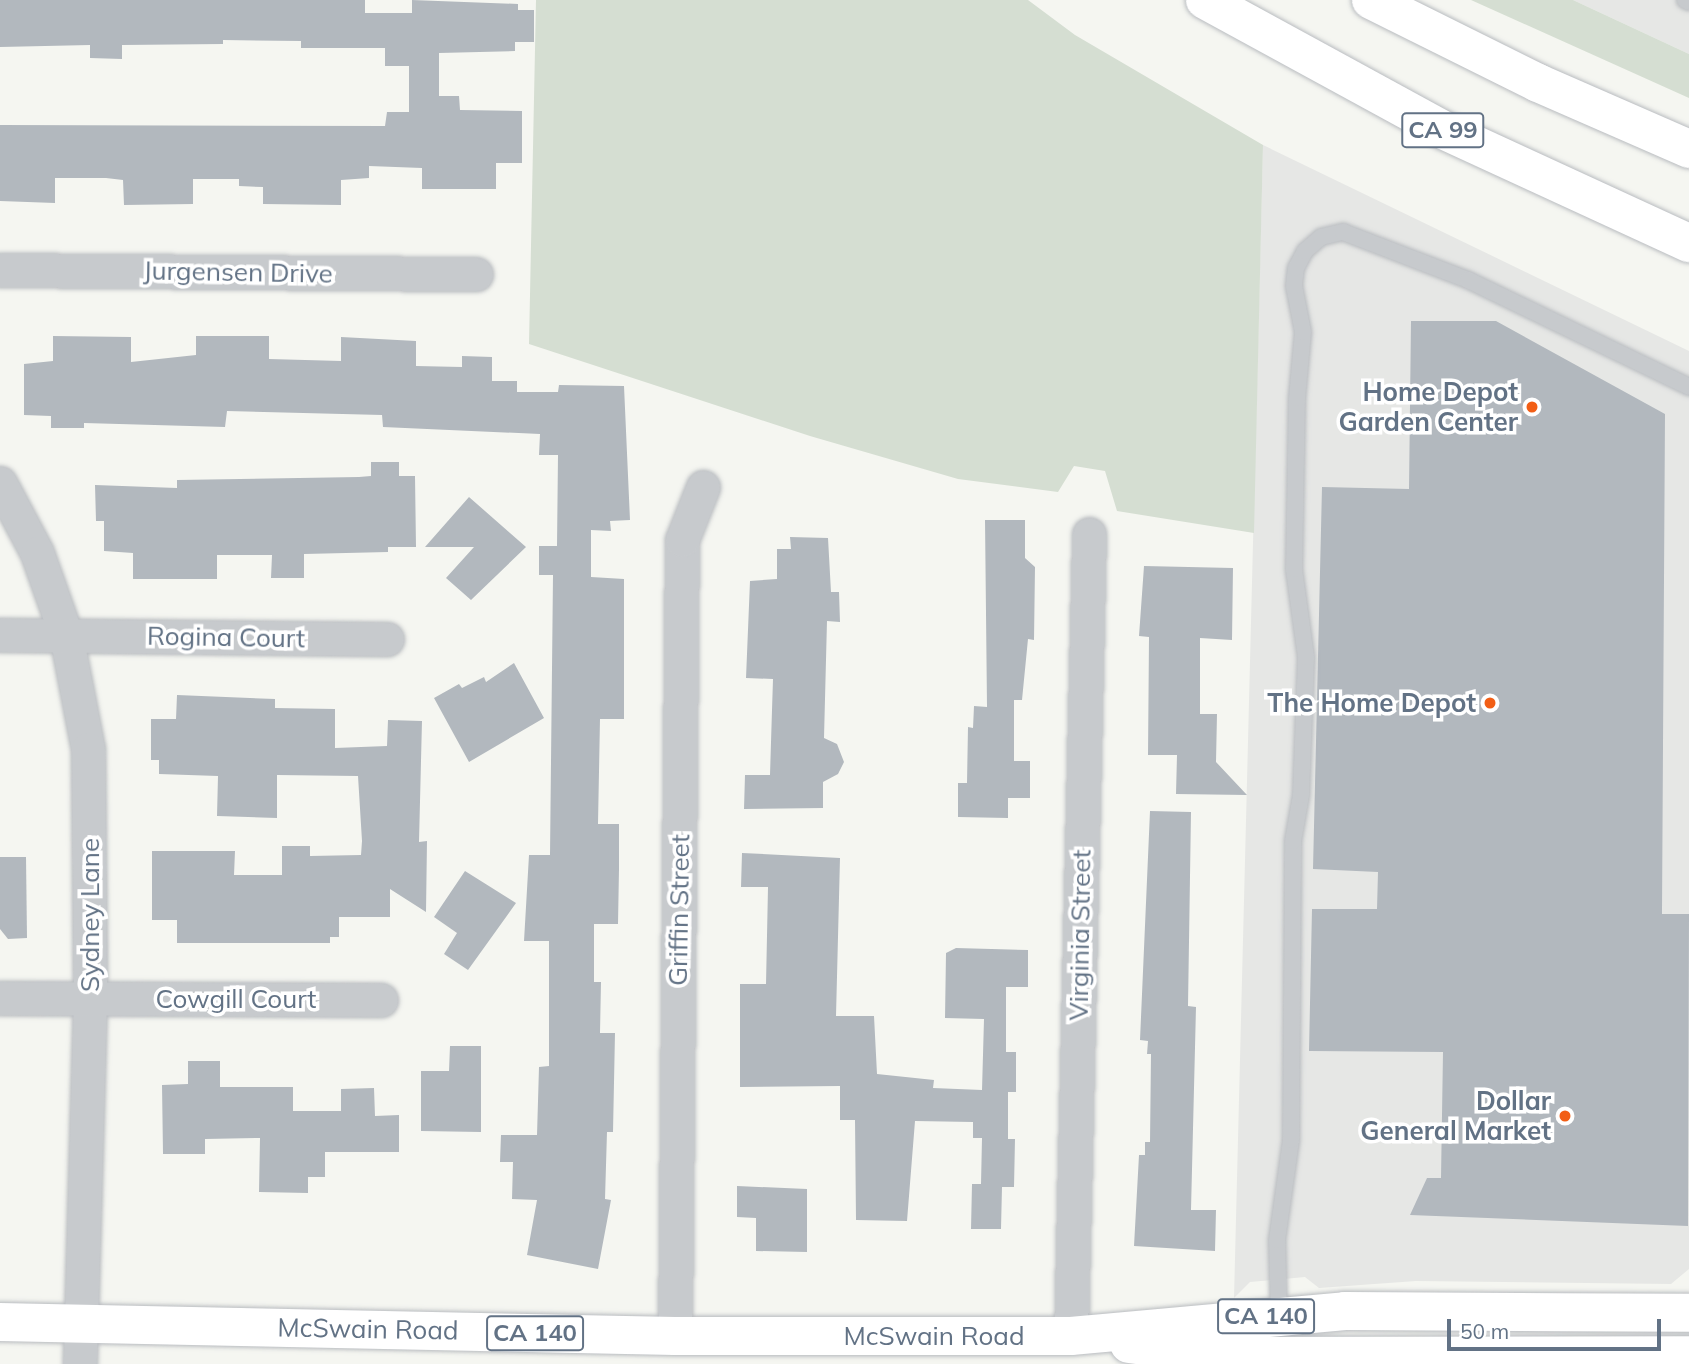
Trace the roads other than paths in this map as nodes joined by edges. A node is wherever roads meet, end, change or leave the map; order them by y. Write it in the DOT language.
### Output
graph roads {
  1 [pos="1205,0"];
  2 [pos="1371,0"];
  3 [pos="1689,149"];
  4 [pos="1689,243"];
  5 [pos="0,270"];
  6 [pos="476,275"];
  7 [pos="1689,387"];
  8 [pos="0,483"];
  9 [pos="703,487"];
  10 [pos="1089,534"];
  11 [pos="0,635"];
  12 [pos="66,635"];
  13 [pos="387,639"];
  14 [pos="0,998"];
  15 [pos="90,999"];
  16 [pos="381,1000"];
  17 [pos="1689,1313"];
  18 [pos="1279,1316"];
  19 [pos="0,1322"];
  20 [pos="80,1322"];
  21 [pos="675,1336"];
  22 [pos="1071,1336"];
  23 [pos="1689,1355"];
  24 [pos="80,1364"];
  1 -- 4 [label="main road, CA 99"];
  2 -- 3 [label="main road"];
  5 -- 6 [label="street, Jurgensen Drive"];
  7 -- 18 [label="lane"];
  8 -- 12 [label="street, Sydney Lane"];
  9 -- 21 [label="street, Griffin Street"];
  10 -- 22 [label="street, Virginia Street"];
  11 -- 12 [label="street, Rogina Court"];
  12 -- 13 [label="street, Rogina Court"];
  12 -- 15 [label="street, Sydney Lane"];
  14 -- 15 [label="street, Cowgill Court"];
  15 -- 16 [label="street, Cowgill Court"];
  15 -- 20 [label="street, Sydney Lane"];
  17 -- 18 [label="main road, McSwain Road / CA 140"];
  18 -- 22 [label="main road, McSwain Road / CA 140"];
  19 -- 20 [label="main road, McSwain Road / CA 140"];
  20 -- 21 [label="main road, McSwain Road / CA 140"];
  20 -- 24 [label="street, Sydney Lane"];
  21 -- 22 [label="main road, McSwain Road / CA 140"];
  22 -- 23 [label="main road, McSwain Road / CA 140"];
}
